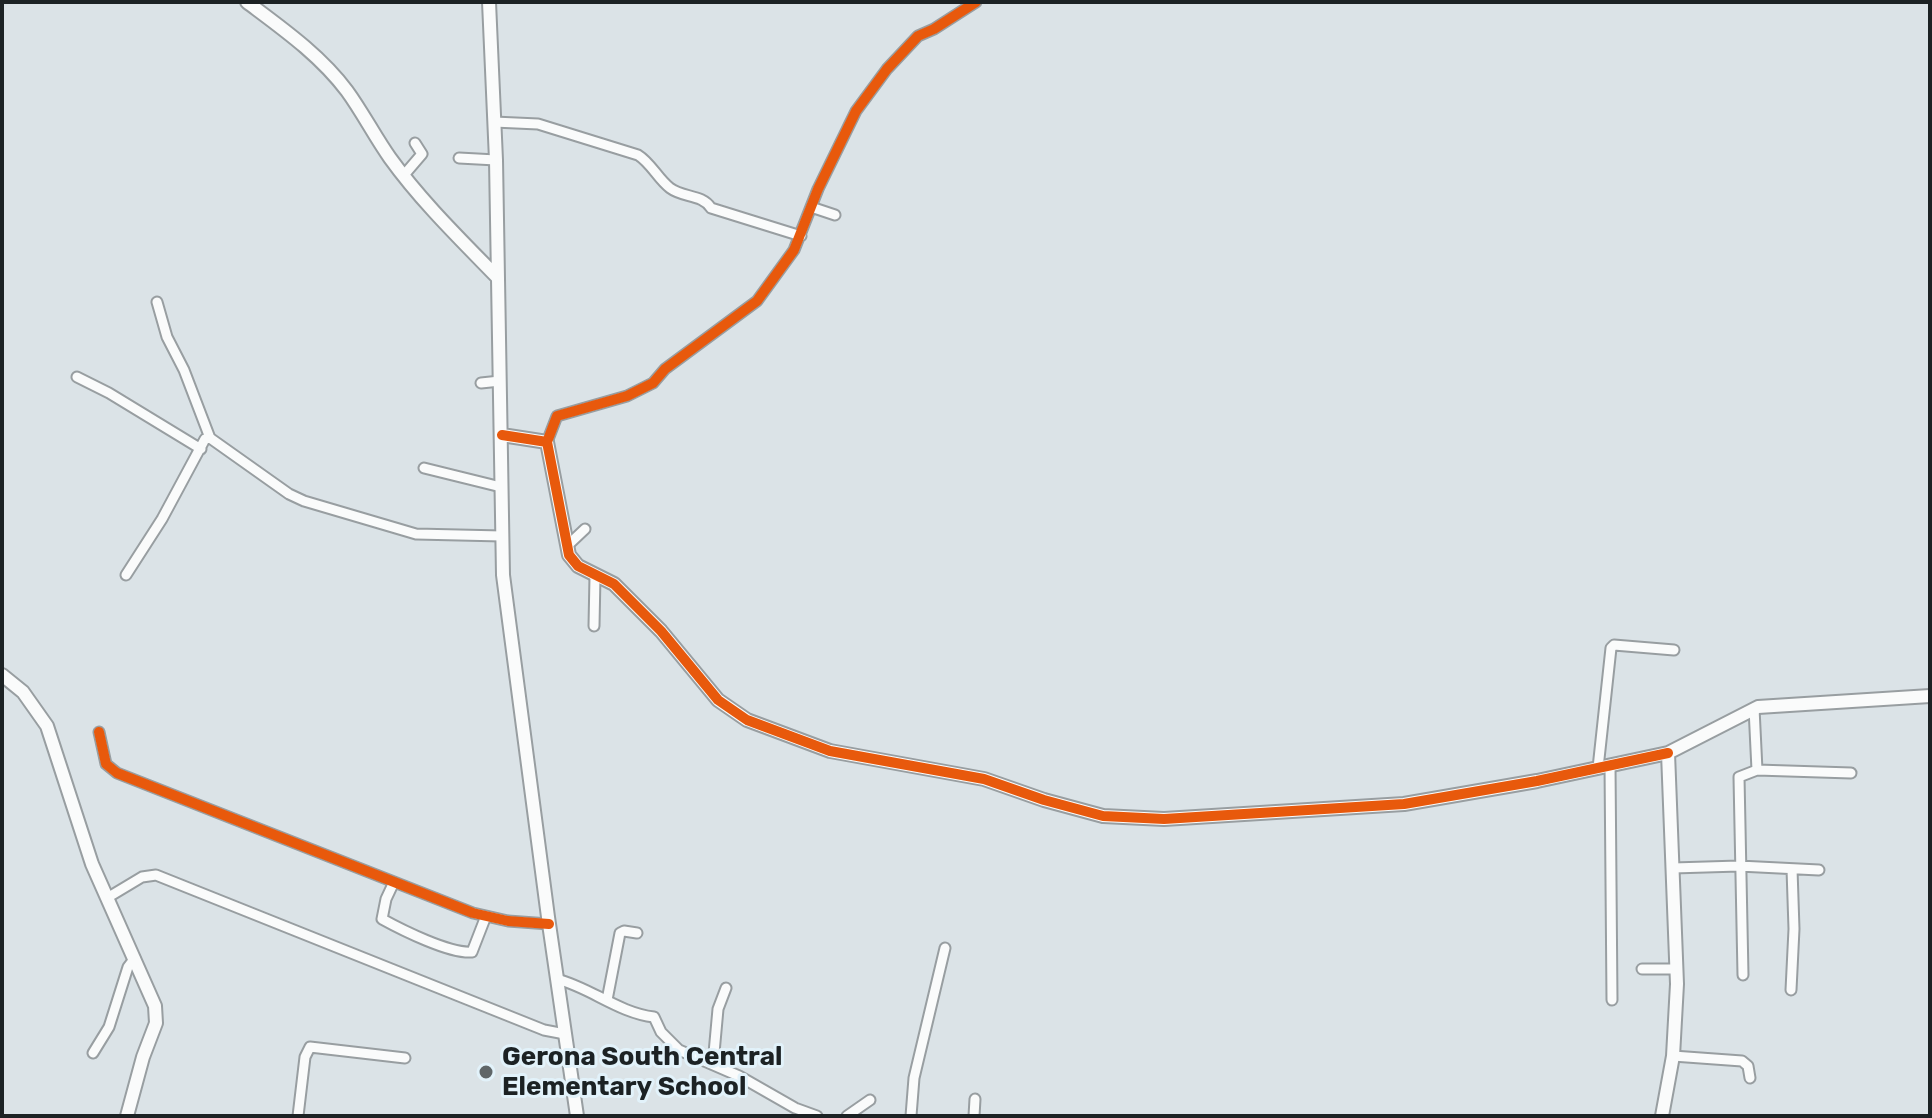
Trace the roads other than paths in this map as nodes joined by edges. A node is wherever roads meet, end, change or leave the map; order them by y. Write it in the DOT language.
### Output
graph roads {
  1 [pos="247,2"];
  2 [pos="489,2"];
  3 [pos="976,2"];
  4 [pos="494,122"];
  5 [pos="415,143"];
  6 [pos="459,158"];
  7 [pos="496,160"];
  8 [pos="404,175"];
  9 [pos="811,207"];
  10 [pos="835,215"];
  11 [pos="801,236"];
  12 [pos="497,277"];
  13 [pos="157,302"];
  14 [pos="77,377"];
  15 [pos="500,381"];
  16 [pos="481,383"];
  17 [pos="502,435"];
  18 [pos="210,438"];
  19 [pos="547,442"];
  20 [pos="201,449"];
  21 [pos="424,468"];
  22 [pos="501,487"];
  23 [pos="585,529"];
  24 [pos="502,536"];
  25 [pos="567,546"];
  26 [pos="126,575"];
  27 [pos="595,576"];
  28 [pos="594,626"];
  29 [pos="1674,650"];
  30 [pos="2,675"];
  31 [pos="1930,696"];
  32 [pos="1754,708"];
  33 [pos="99,732"];
  34 [pos="1668,753"];
  35 [pos="1604,766"];
  36 [pos="1757,770"];
  37 [pos="1851,773"];
  38 [pos="1739,866"];
  39 [pos="1673,868"];
  40 [pos="1792,869"];
  41 [pos="1819,870"];
  42 [pos="394,882"];
  43 [pos="107,898"];
  44 [pos="486,916"];
  45 [pos="549,924"];
  46 [pos="637,933"];
  47 [pos="945,948"];
  48 [pos="135,958"];
  49 [pos="1642,969"];
  50 [pos="1677,969"];
  51 [pos="1743,975"];
  52 [pos="557,979"];
  53 [pos="726,988"];
  54 [pos="1791,990"];
  55 [pos="607,1000"];
  56 [pos="1612,1000"];
  57 [pos="565,1034"];
  58 [pos="93,1053"];
  59 [pos="1673,1056"];
  60 [pos="405,1058"];
  61 [pos="713,1064"];
  62 [pos="1750,1078"];
  63 [pos="975,1099"];
  64 [pos="870,1100"];
  65 [pos="127,1116"];
  66 [pos="298,1116"];
  67 [pos="577,1116"];
  68 [pos="817,1116"];
  69 [pos="847,1116"];
  70 [pos="911,1116"];
  71 [pos="974,1116"];
  72 [pos="1662,1116"];
  1 -- 8 [label="street"];
  2 -- 4 [label="street"];
  3 -- 9 [label="street"];
  4 -- 7 [label="street"];
  4 -- 11 [label="street"];
  5 -- 8 [label="street"];
  6 -- 7 [label="street"];
  7 -- 12 [label="street"];
  8 -- 12 [label="street"];
  9 -- 10 [label="street"];
  9 -- 11 [label="street"];
  11 -- 19 [label="street"];
  12 -- 15 [label="street"];
  13 -- 18 [label="street"];
  14 -- 20 [label="street"];
  15 -- 16 [label="street"];
  15 -- 17 [label="street"];
  17 -- 19 [label="street"];
  17 -- 22 [label="street"];
  18 -- 20 [label="street"];
  18 -- 24 [label="street"];
  19 -- 25 [label="street"];
  20 -- 26 [label="street"];
  21 -- 22 [label="street"];
  22 -- 24 [label="street"];
  23 -- 25 [label="street"];
  24 -- 45 [label="street"];
  25 -- 27 [label="street"];
  27 -- 28 [label="street"];
  27 -- 35 [label="street"];
  29 -- 35 [label="street"];
  30 -- 43 [label="street"];
  31 -- 32 [label="street"];
  32 -- 34 [label="street"];
  32 -- 36 [label="street"];
  33 -- 42 [label="street"];
  34 -- 35 [label="street"];
  34 -- 39 [label="street"];
  35 -- 56 [label="street"];
  36 -- 37 [label="street"];
  36 -- 38 [label="street"];
  38 -- 39 [label="street"];
  38 -- 40 [label="street"];
  38 -- 51 [label="street"];
  39 -- 50 [label="street"];
  40 -- 41 [label="street"];
  40 -- 54 [label="street"];
  42 -- 44 [label="street"];
  42 -- 44 [label="street"];
  43 -- 48 [label="street"];
  43 -- 57 [label="street"];
  44 -- 45 [label="street"];
  45 -- 52 [label="street"];
  46 -- 55 [label="street"];
  47 -- 70 [label="street"];
  48 -- 58 [label="street"];
  48 -- 65 [label="street"];
  49 -- 50 [label="street"];
  50 -- 59 [label="street"];
  52 -- 55 [label="street"];
  52 -- 57 [label="street"];
  53 -- 61 [label="street"];
  55 -- 61 [label="street"];
  57 -- 67 [label="street"];
  59 -- 62 [label="street"];
  59 -- 72 [label="street"];
  60 -- 66 [label="street"];
  61 -- 68 [label="street"];
  63 -- 71 [label="street"];
  64 -- 69 [label="street"];
}
